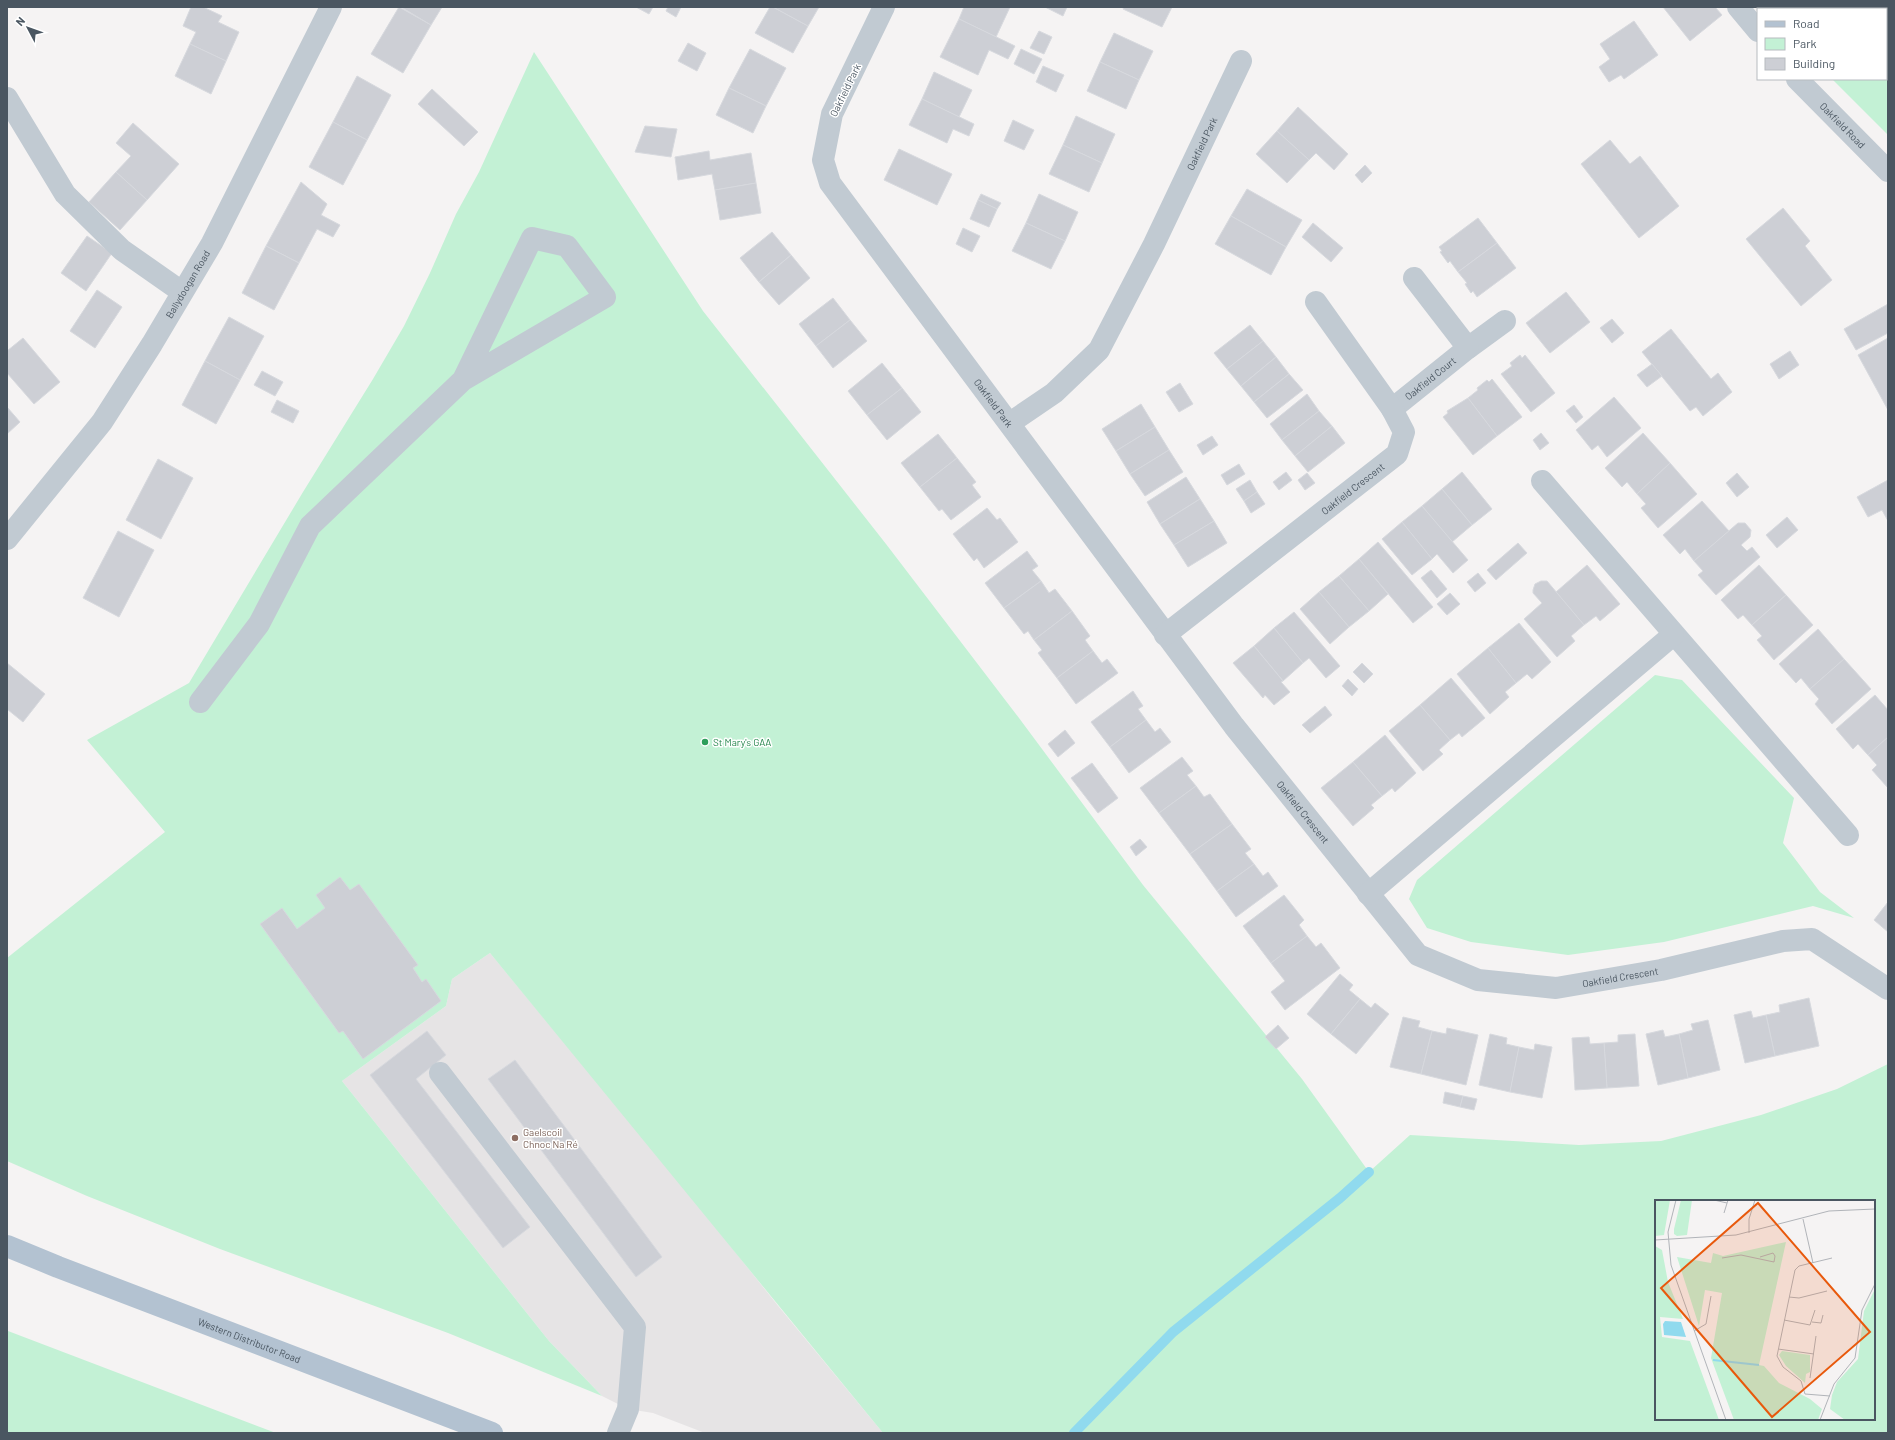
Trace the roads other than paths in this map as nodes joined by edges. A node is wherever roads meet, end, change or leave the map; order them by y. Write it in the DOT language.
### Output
graph roads {
  1 [pos="332,7"];
  2 [pos="884,7"];
  3 [pos="1738,7"];
  4 [pos="1757,31"];
  5 [pos="1241,61"];
  6 [pos="1798,80"];
  7 [pos="7,98"];
  8 [pos="1888,171"];
  9 [pos="1414,278"];
  10 [pos="182,292"];
  11 [pos="1316,302"];
  12 [pos="1505,321"];
  13 [pos="1468,348"];
  14 [pos="463,380"];
  15 [pos="1392,409"];
  16 [pos="1010,423"];
  17 [pos="1542,481"];
  18 [pos="7,539"];
  19 [pos="1165,635"];
  20 [pos="1674,635"];
  21 [pos="200,702"];
  22 [pos="1848,835"];
  23 [pos="1368,894"];
  24 [pos="1888,989"];
  25 [pos="440,1073"];
  26 [pos="7,1246"];
  27 [pos="492,1433"];
  28 [pos="618,1433"];
  1 -- 10 [label="street, Ballydoogan Road"];
  2 -- 16 [label="street, Oakfield Park"];
  3 -- 4 [label="street"];
  5 -- 16 [label="street, Oakfield Park"];
  6 -- 8 [label="street, Oakfield Road"];
  7 -- 10 [label="street"];
  9 -- 13 [label="street"];
  10 -- 18 [label="street, Ballydoogan Road"];
  11 -- 15 [label="street, Oakfield Crescent"];
  12 -- 13 [label="street, Oakfield Court"];
  13 -- 15 [label="street, Oakfield Court"];
  14 -- 14 [label="street"];
  14 -- 21 [label="street"];
  15 -- 19 [label="street, Oakfield Crescent"];
  16 -- 19 [label="street, Oakfield Crescent"];
  17 -- 20 [label="street"];
  19 -- 23 [label="street, Oakfield Crescent"];
  20 -- 22 [label="street"];
  20 -- 23 [label="street"];
  23 -- 24 [label="street, Oakfield Crescent"];
  25 -- 28 [label="street"];
  26 -- 27 [label="main road, Western Distributor Road"];
}
